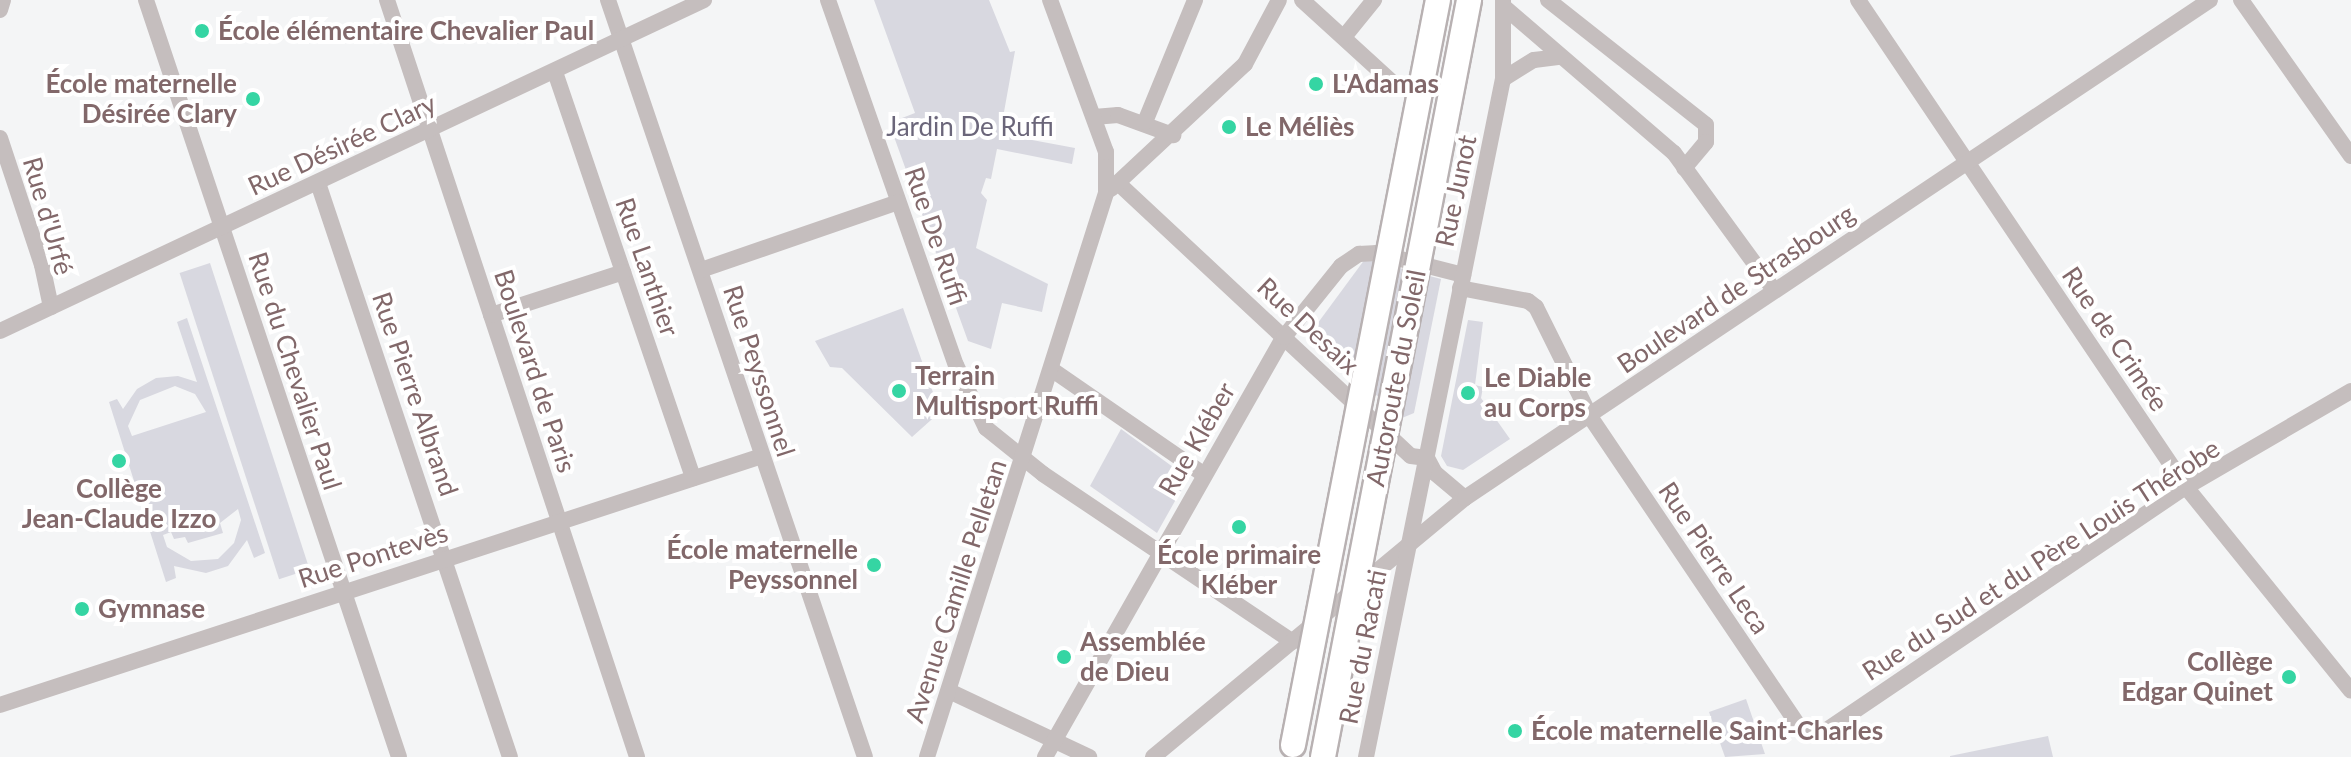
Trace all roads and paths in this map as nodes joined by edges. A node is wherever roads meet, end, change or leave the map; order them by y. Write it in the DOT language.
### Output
graph roads {
  1 [pos="3,0"];
  2 [pos="146,0"];
  3 [pos="387,0"];
  4 [pos="608,0"];
  5 [pos="704,0"];
  6 [pos="828,0"];
  7 [pos="1050,0"];
  8 [pos="1195,0"];
  9 [pos="1279,0"];
  10 [pos="1302,0"];
  11 [pos="1374,0"];
  12 [pos="1438,0"];
  13 [pos="1469,0"];
  14 [pos="1524,0"];
  15 [pos="1858,0"];
  16 [pos="2210,0"];
  17 [pos="2241,0"];
  18 [pos="1554,2"];
  19 [pos="1506,7"];
  20 [pos="0,10"];
  21 [pos="1344,37"];
  22 [pos="622,40"];
  23 [pos="1560,57"];
  24 [pos="555,72"];
  25 [pos="1503,79"];
  26 [pos="1395,85"];
  27 [pos="1094,117"];
  28 [pos="1145,122"];
  29 [pos="431,131"];
  30 [pos="1173,135"];
  31 [pos="0,138"];
  32 [pos="2351,156"];
  33 [pos="1967,161"];
  34 [pos="1684,168"];
  35 [pos="318,183"];
  36 [pos="1112,188"];
  37 [pos="898,202"];
  38 [pos="222,227"];
  39 [pos="701,270"];
  40 [pos="623,272"];
  41 [pos="1461,282"];
  42 [pos="1774,290"];
  43 [pos="51,307"];
  44 [pos="491,315"];
  45 [pos="0,331"];
  46 [pos="1284,337"];
  47 [pos="1051,369"];
  48 [pos="2351,391"];
  49 [pos="1591,418"];
  50 [pos="762,456"];
  51 [pos="1427,458"];
  52 [pos="1029,461"];
  53 [pos="1203,474"];
  54 [pos="693,478"];
  55 [pos="2186,487"];
  56 [pos="1465,498"];
  57 [pos="559,519"];
  58 [pos="1407,547"];
  59 [pos="1158,554"];
  60 [pos="445,557"];
  61 [pos="342,591"];
  62 [pos="1293,642"];
  63 [pos="949,691"];
  64 [pos="2351,691"];
  65 [pos="0,705"];
  66 [pos="1798,725"];
  67 [pos="1054,741"];
  68 [pos="1293,745"];
  69 [pos="399,757"];
  70 [pos="510,757"];
  71 [pos="637,757"];
  72 [pos="865,757"];
  73 [pos="927,757"];
  74 [pos="1045,757"];
  75 [pos="1089,757"];
  76 [pos="1153,757"];
  77 [pos="1323,757"];
  78 [pos="1366,757"];
  1 -- 20 [label="street"];
  2 -- 38 [label="street, Rue du Chevalier Paul"];
  3 -- 29 [label="street, Boulevard de Paris"];
  4 -- 22 [label="street, Rue Peyssonnel"];
  5 -- 22 [label="street, Rue Désirée Clary"];
  6 -- 37 [label="street, Rue De Ruffi"];
  7 -- 27 [label="street, Avenue Camille Pelletan"];
  8 -- 28 [label="street"];
  9 -- 30 [label="street"];
  10 -- 21 [label="street"];
  11 -- 21 [label="street"];
  12 -- 68 [label="highway, Autoroute du Soleil, bridge"];
  13 -- 77 [label="highway, Autoroute du Soleil, bridge"];
  14 -- 19 [label="street"];
  15 -- 33 [label="street, Rue de Crimée"];
  16 -- 33 [label="street, Boulevard de Strasbourg"];
  17 -- 32 [label="street"];
  18 -- 34 [label="street"];
  19 -- 23 [label="street"];
  19 -- 25 [label="street, Rue Junot"];
  21 -- 26 [label="street"];
  22 -- 24 [label="street, Rue Désirée Clary"];
  22 -- 39 [label="street, Rue Peyssonnel"];
  23 -- 25 [label="street"];
  23 -- 34 [label="street"];
  24 -- 29 [label="street, Rue Désirée Clary"];
  24 -- 40 [label="street, Rue Lanthier"];
  25 -- 41 [label="street, Rue Junot"];
  27 -- 28 [label="street"];
  27 -- 36 [label="street, Avenue Camille Pelletan"];
  28 -- 30 [label="street"];
  29 -- 35 [label="street, Rue Désirée Clary"];
  29 -- 44 [label="street, Boulevard de Paris"];
  30 -- 36 [label="street"];
  31 -- 43 [label="street, Rue d'Urfé"];
  33 -- 42 [label="street, Boulevard de Strasbourg"];
  33 -- 55 [label="street, Rue de Crimée"];
  34 -- 42 [label="street"];
  35 -- 38 [label="street, Rue Désirée Clary"];
  35 -- 60 [label="street, Rue Pierre Albrand"];
  36 -- 46 [label="street, Rue Desaix"];
  36 -- 47 [label="street, Avenue Camille Pelletan"];
  37 -- 39 [label="street"];
  37 -- 52 [label="street, Rue De Ruffi"];
  38 -- 43 [label="street, Rue Désirée Clary"];
  38 -- 61 [label="street, Rue du Chevalier Paul"];
  39 -- 50 [label="street, Rue Peyssonnel"];
  40 -- 44 [label="street"];
  40 -- 54 [label="street, Rue Lanthier"];
  41 -- 46 [label="street, Rue Kléber"];
  41 -- 49 [label="street, Rue Pierre Leca"];
  41 -- 51 [label="street, Rue Junot"];
  42 -- 49 [label="street, Boulevard de Strasbourg"];
  43 -- 45 [label="street, Rue Désirée Clary"];
  44 -- 57 [label="street, Boulevard de Paris"];
  46 -- 51 [label="street, Rue Desaix"];
  46 -- 53 [label="street, Rue Kléber"];
  47 -- 52 [label="street, Avenue Camille Pelletan"];
  47 -- 53 [label="street"];
  48 -- 55 [label="street, Rue du Sud et du Père Louis Thérobe"];
  49 -- 56 [label="street, Boulevard de Strasbourg"];
  49 -- 66 [label="street, Rue Pierre Leca"];
  50 -- 54 [label="street, Rue Pontevès"];
  50 -- 72 [label="street, Rue Peyssonnel"];
  51 -- 56 [label="street, Rue Desaix"];
  51 -- 58 [label="street, Rue Junot"];
  52 -- 59 [label="street, Rue De Ruffi"];
  52 -- 63 [label="street, Avenue Camille Pelletan"];
  53 -- 59 [label="street, Rue Kléber"];
  54 -- 57 [label="street, Rue Pontevès"];
  55 -- 64 [label="street, Rue de Crimée"];
  55 -- 66 [label="street, Rue du Sud et du Père Louis Thérobe"];
  56 -- 58 [label="street, Boulevard de Strasbourg"];
  57 -- 60 [label="street, Rue Pontevès"];
  57 -- 71 [label="street, Boulevard de Paris"];
  58 -- 62 [label="street, Boulevard de Strasbourg"];
  58 -- 78 [label="street, Rue du Racati"];
  59 -- 62 [label="street, Rue De Ruffi"];
  59 -- 67 [label="street, Rue Kléber"];
  60 -- 61 [label="street, Rue Pontevès"];
  60 -- 70 [label="street, Rue Pierre Albrand"];
  61 -- 65 [label="street, Rue Pontevès"];
  61 -- 69 [label="street, Rue du Chevalier Paul"];
  62 -- 76 [label="street, Boulevard de Strasbourg"];
  63 -- 67 [label="street"];
  63 -- 73 [label="street, Avenue Camille Pelletan"];
  67 -- 74 [label="street, Rue Kléber"];
  67 -- 75 [label="street"];
}
